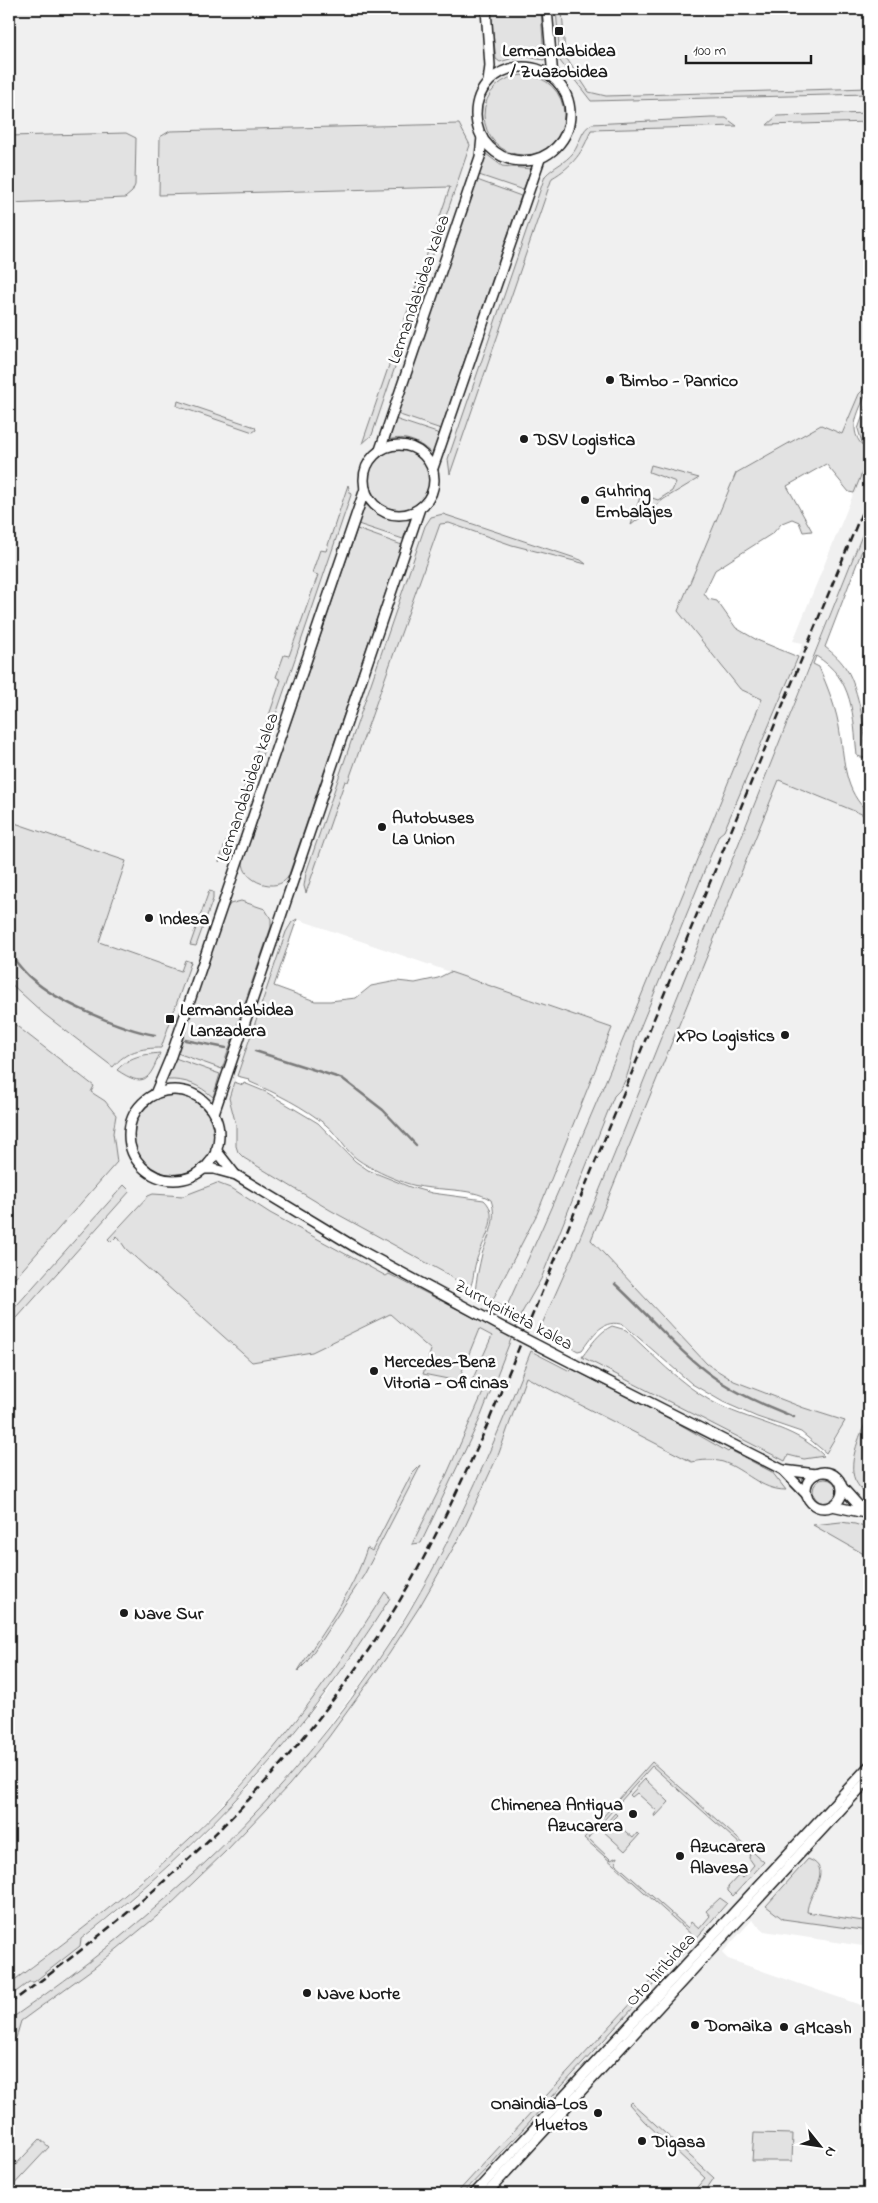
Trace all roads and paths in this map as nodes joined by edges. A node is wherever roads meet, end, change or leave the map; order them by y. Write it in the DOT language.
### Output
graph roads {
  1 [pos="486,9"];
  2 [pos="546,9"];
  3 [pos="553,77"];
  4 [pos="488,82"];
  5 [pos="482,138"];
  6 [pos="540,159"];
  7 [pos="380,450"];
  8 [pos="433,468"];
  9 [pos="365,489"];
  10 [pos="420,508"];
  11 [pos="155,1094"];
  12 [pos="214,1113"];
  13 [pos="216,1150"];
  14 [pos="203,1169"];
  15 [pos="236,1175"];
  16 [pos="783,1470"];
  17 [pos="816,1474"];
  18 [pos="842,1487"];
  19 [pos="806,1495"];
  20 [pos="832,1506"];
  21 [pos="867,1515"];
  22 [pos="869,1766"];
  23 [pos="869,1779"];
  24 [pos="474,2194"];
  25 [pos="486,2194"];
  1 -- 4 [label="street"];
  2 -- 3 [label="street"];
  3 -- 4 [label="street"];
  3 -- 6 [label="street"];
  4 -- 5 [label="street"];
  5 -- 6 [label="street"];
  5 -- 7 [label="street, Lermandabidea kalea"];
  6 -- 8 [label="street"];
  7 -- 8 [label="street"];
  7 -- 9 [label="street"];
  8 -- 10 [label="street"];
  9 -- 10 [label="street"];
  9 -- 11 [label="street, Lermandabidea kalea"];
  10 -- 12 [label="street"];
  11 -- 12 [label="street"];
  11 -- 14 [label="street"];
  12 -- 13 [label="street"];
  13 -- 14 [label="street"];
  13 -- 15 [label="street, Zurrupitieta kalea"];
  14 -- 15 [label="street, Zurrupitieta kalea"];
  15 -- 16 [label="street, Zurrupitieta kalea, bridge"];
  16 -- 17 [label="street, Zurrupitieta kalea"];
  16 -- 19 [label="street, Zurrupitieta kalea"];
  17 -- 18 [label="street"];
  17 -- 19 [label="street"];
  18 -- 20 [label="street"];
  18 -- 21 [label="street"];
  19 -- 20 [label="street"];
  20 -- 21 [label="street"];
  22 -- 24 [label="street, Oto hiribidea"];
  23 -- 25 [label="street, Oto hiribidea"];
}
